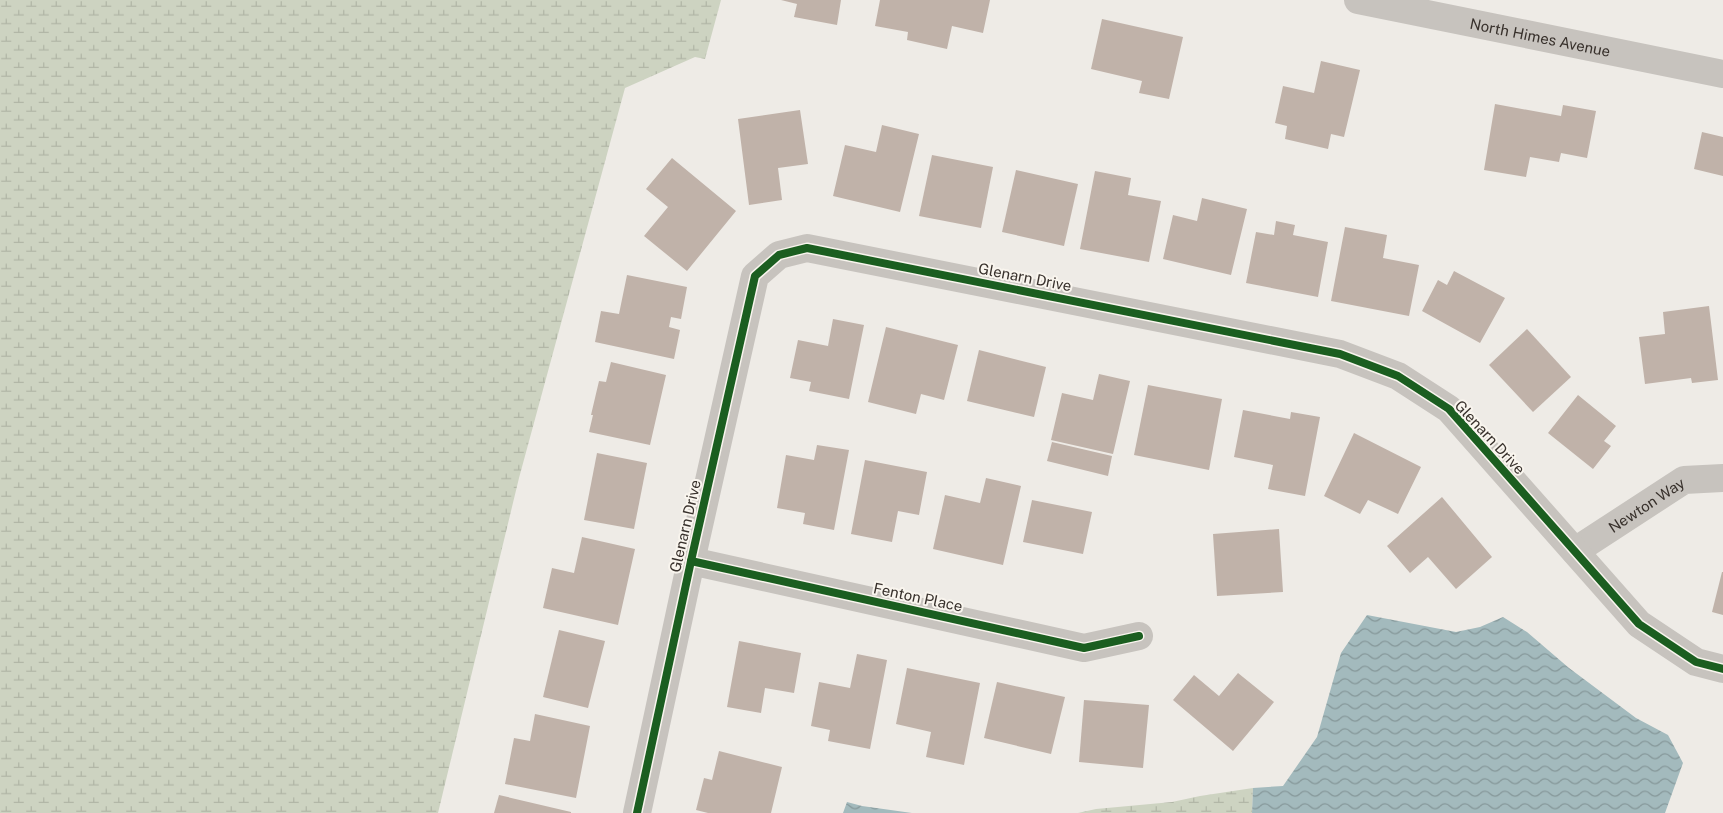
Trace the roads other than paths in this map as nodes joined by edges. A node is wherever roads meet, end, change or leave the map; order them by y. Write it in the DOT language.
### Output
graph roads {
  1 [pos="1358,0"];
  2 [pos="1723,74"];
  3 [pos="1723,478"];
  4 [pos="1575,551"];
  5 [pos="691,560"];
  6 [pos="1139,636"];
  7 [pos="1723,669"];
  8 [pos="637,813"];
  1 -- 2 [label="street, North Himes Avenue"];
  3 -- 4 [label="street, Newton Way"];
  4 -- 5 [label="street, Glenarn Drive"];
  4 -- 7 [label="street, Glenarn Drive"];
  5 -- 6 [label="street, Fenton Place"];
  5 -- 8 [label="street, Glenarn Drive"];
}
